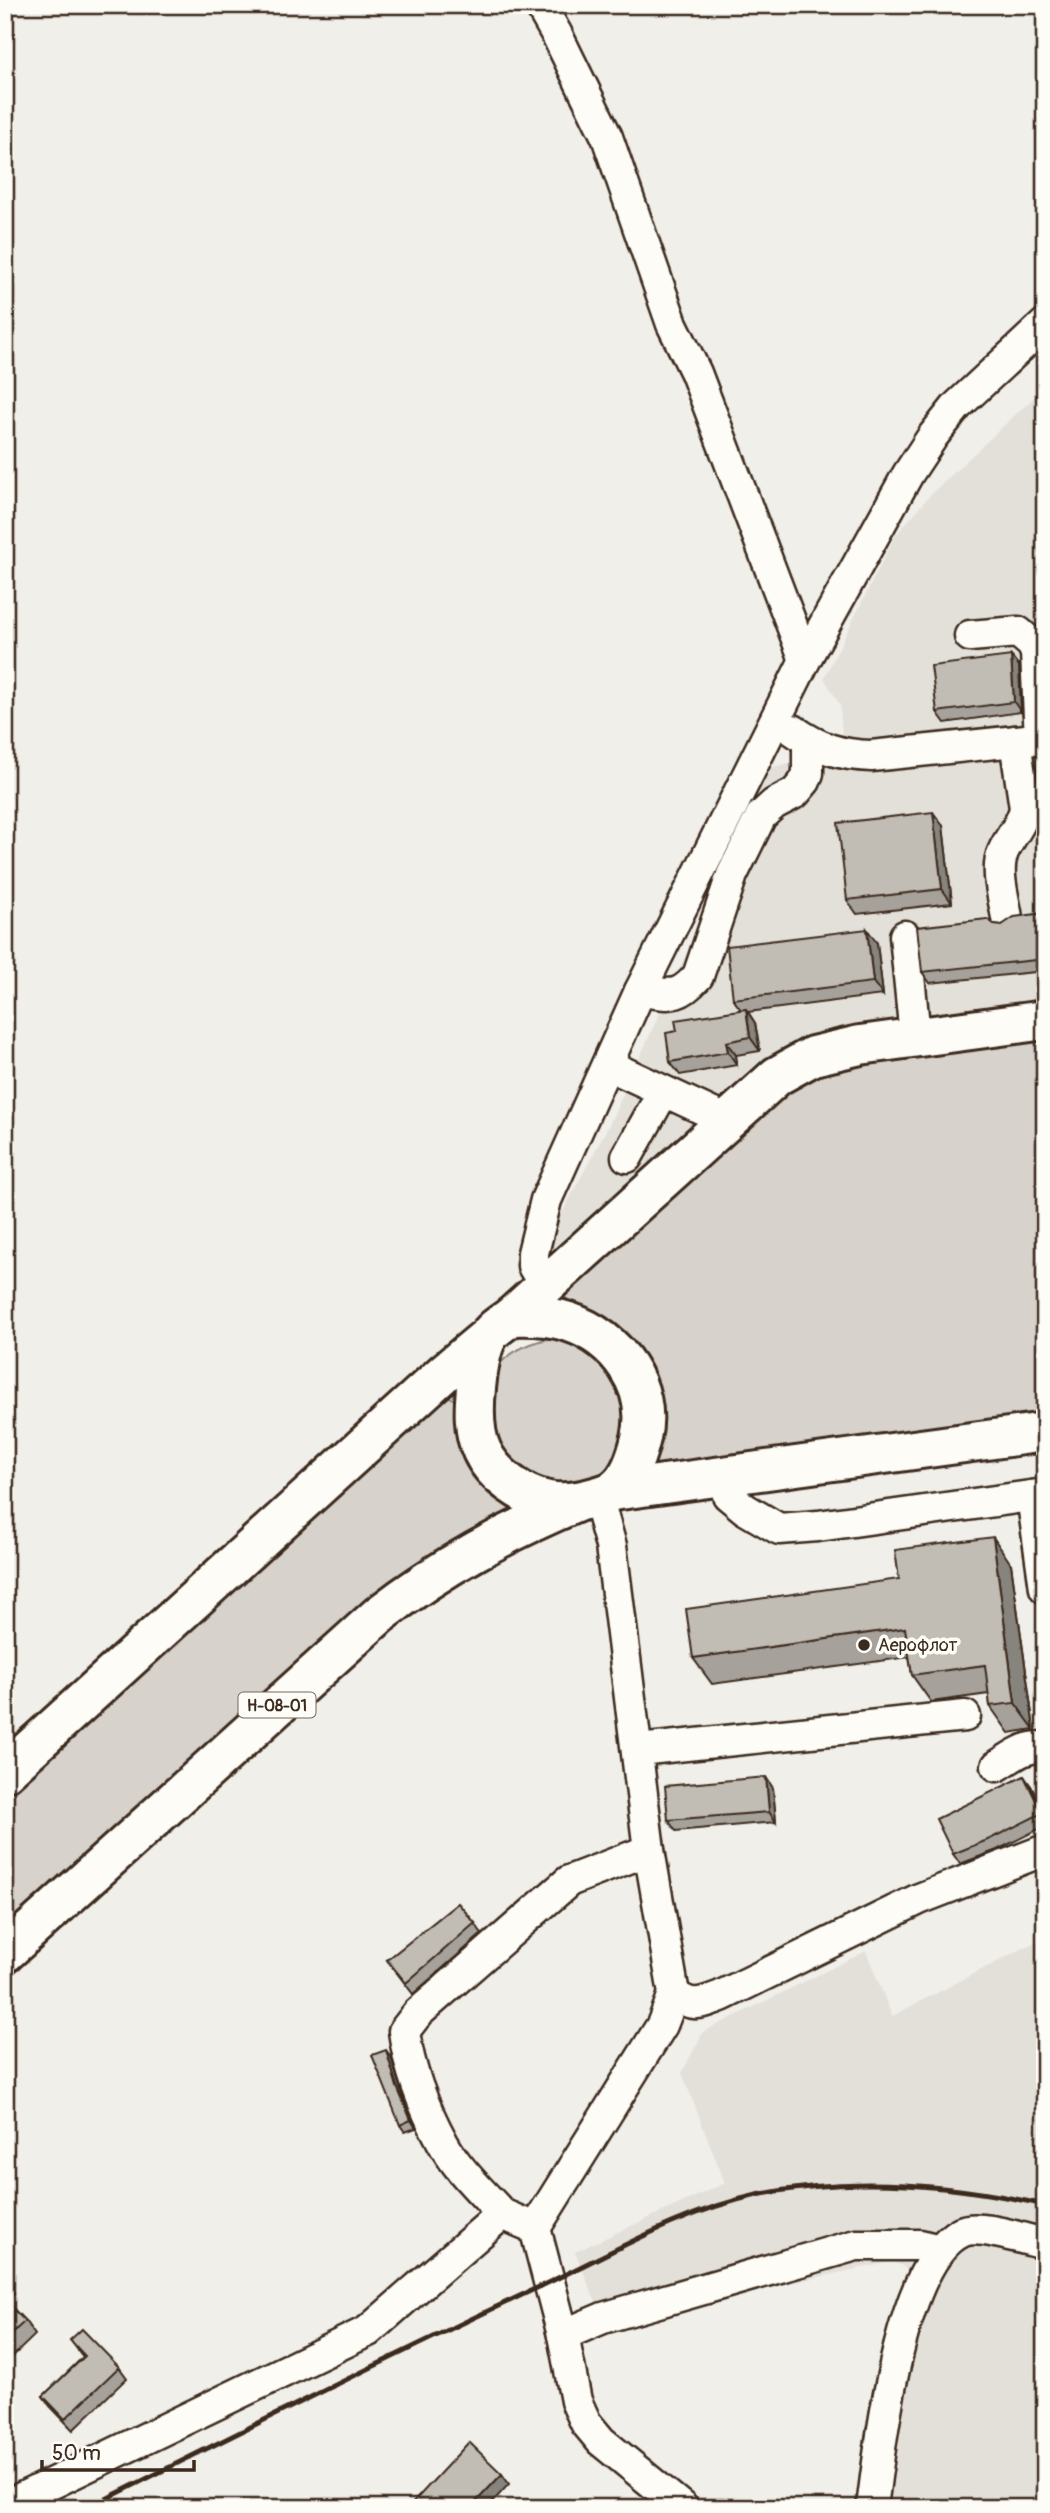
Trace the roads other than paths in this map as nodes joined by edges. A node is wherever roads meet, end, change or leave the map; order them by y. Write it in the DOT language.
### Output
graph roads {
  1 [pos="540,5"];
  2 [pos="1045,324"];
  3 [pos="970,636"];
  4 [pos="804,660"];
  5 [pos="775,718"];
  6 [pos="1033,739"];
  7 [pos="808,741"];
  8 [pos="1007,918"];
  9 [pos="905,936"];
  10 [pos="640,991"];
  11 [pos="1045,1020"];
  12 [pos="915,1036"];
  13 [pos="608,1065"];
  14 [pos="663,1092"];
  15 [pos="726,1120"];
  16 [pos="627,1157"];
  17 [pos="545,1286"];
  18 [pos="500,1326"];
  19 [pos="1045,1432"];
  20 [pos="723,1475"];
  21 [pos="1038,1495"];
  22 [pos="597,1496"];
  23 [pos="1045,1588"];
  24 [pos="965,1716"];
  25 [pos="1045,1748"];
  26 [pos="638,1750"];
  27 [pos="997,1766"];
  28 [pos="5,1772"];
  29 [pos="649,1850"];
  30 [pos="1045,1850"];
  31 [pos="5,1953"];
  32 [pos="674,1994"];
  33 [pos="502,2214"];
  34 [pos="535,2228"];
  35 [pos="1045,2244"];
  36 [pos="939,2250"];
  37 [pos="563,2335"];
  38 [pos="5,2506"];
  39 [pos="683,2508"];
  40 [pos="872,2508"];
  1 -- 4 [label="street"];
  2 -- 4 [label="street"];
  3 -- 6 [label="street"];
  4 -- 5 [label="street"];
  5 -- 7 [label="street"];
  5 -- 10 [label="street"];
  6 -- 7 [label="street"];
  6 -- 8 [label="street"];
  7 -- 10 [label="street"];
  9 -- 12 [label="street"];
  10 -- 13 [label="street"];
  11 -- 12 [label="main road"];
  12 -- 15 [label="main road"];
  13 -- 14 [label="street"];
  13 -- 17 [label="street"];
  14 -- 15 [label="street"];
  14 -- 16 [label="street"];
  15 -- 17 [label="main road"];
  17 -- 18 [label="main road"];
  18 -- 22 [label="main road, Н-08-01"];
  18 -- 22 [label="main road"];
  18 -- 28 [label="main road"];
  19 -- 20 [label="main road, Н-08-01"];
  20 -- 21 [label="street"];
  20 -- 22 [label="main road, Н-08-01"];
  21 -- 23 [label="street"];
  22 -- 26 [label="street"];
  22 -- 31 [label="main road, Н-08-01"];
  24 -- 26 [label="street"];
  25 -- 27 [label="street"];
  26 -- 29 [label="street"];
  29 -- 32 [label="street"];
  29 -- 33 [label="street"];
  30 -- 32 [label="street"];
  32 -- 34 [label="street"];
  33 -- 34 [label="street"];
  33 -- 38 [label="street"];
  34 -- 37 [label="street"];
  35 -- 36 [label="street"];
  36 -- 37 [label="street"];
  36 -- 40 [label="street"];
  37 -- 39 [label="street"];
}
